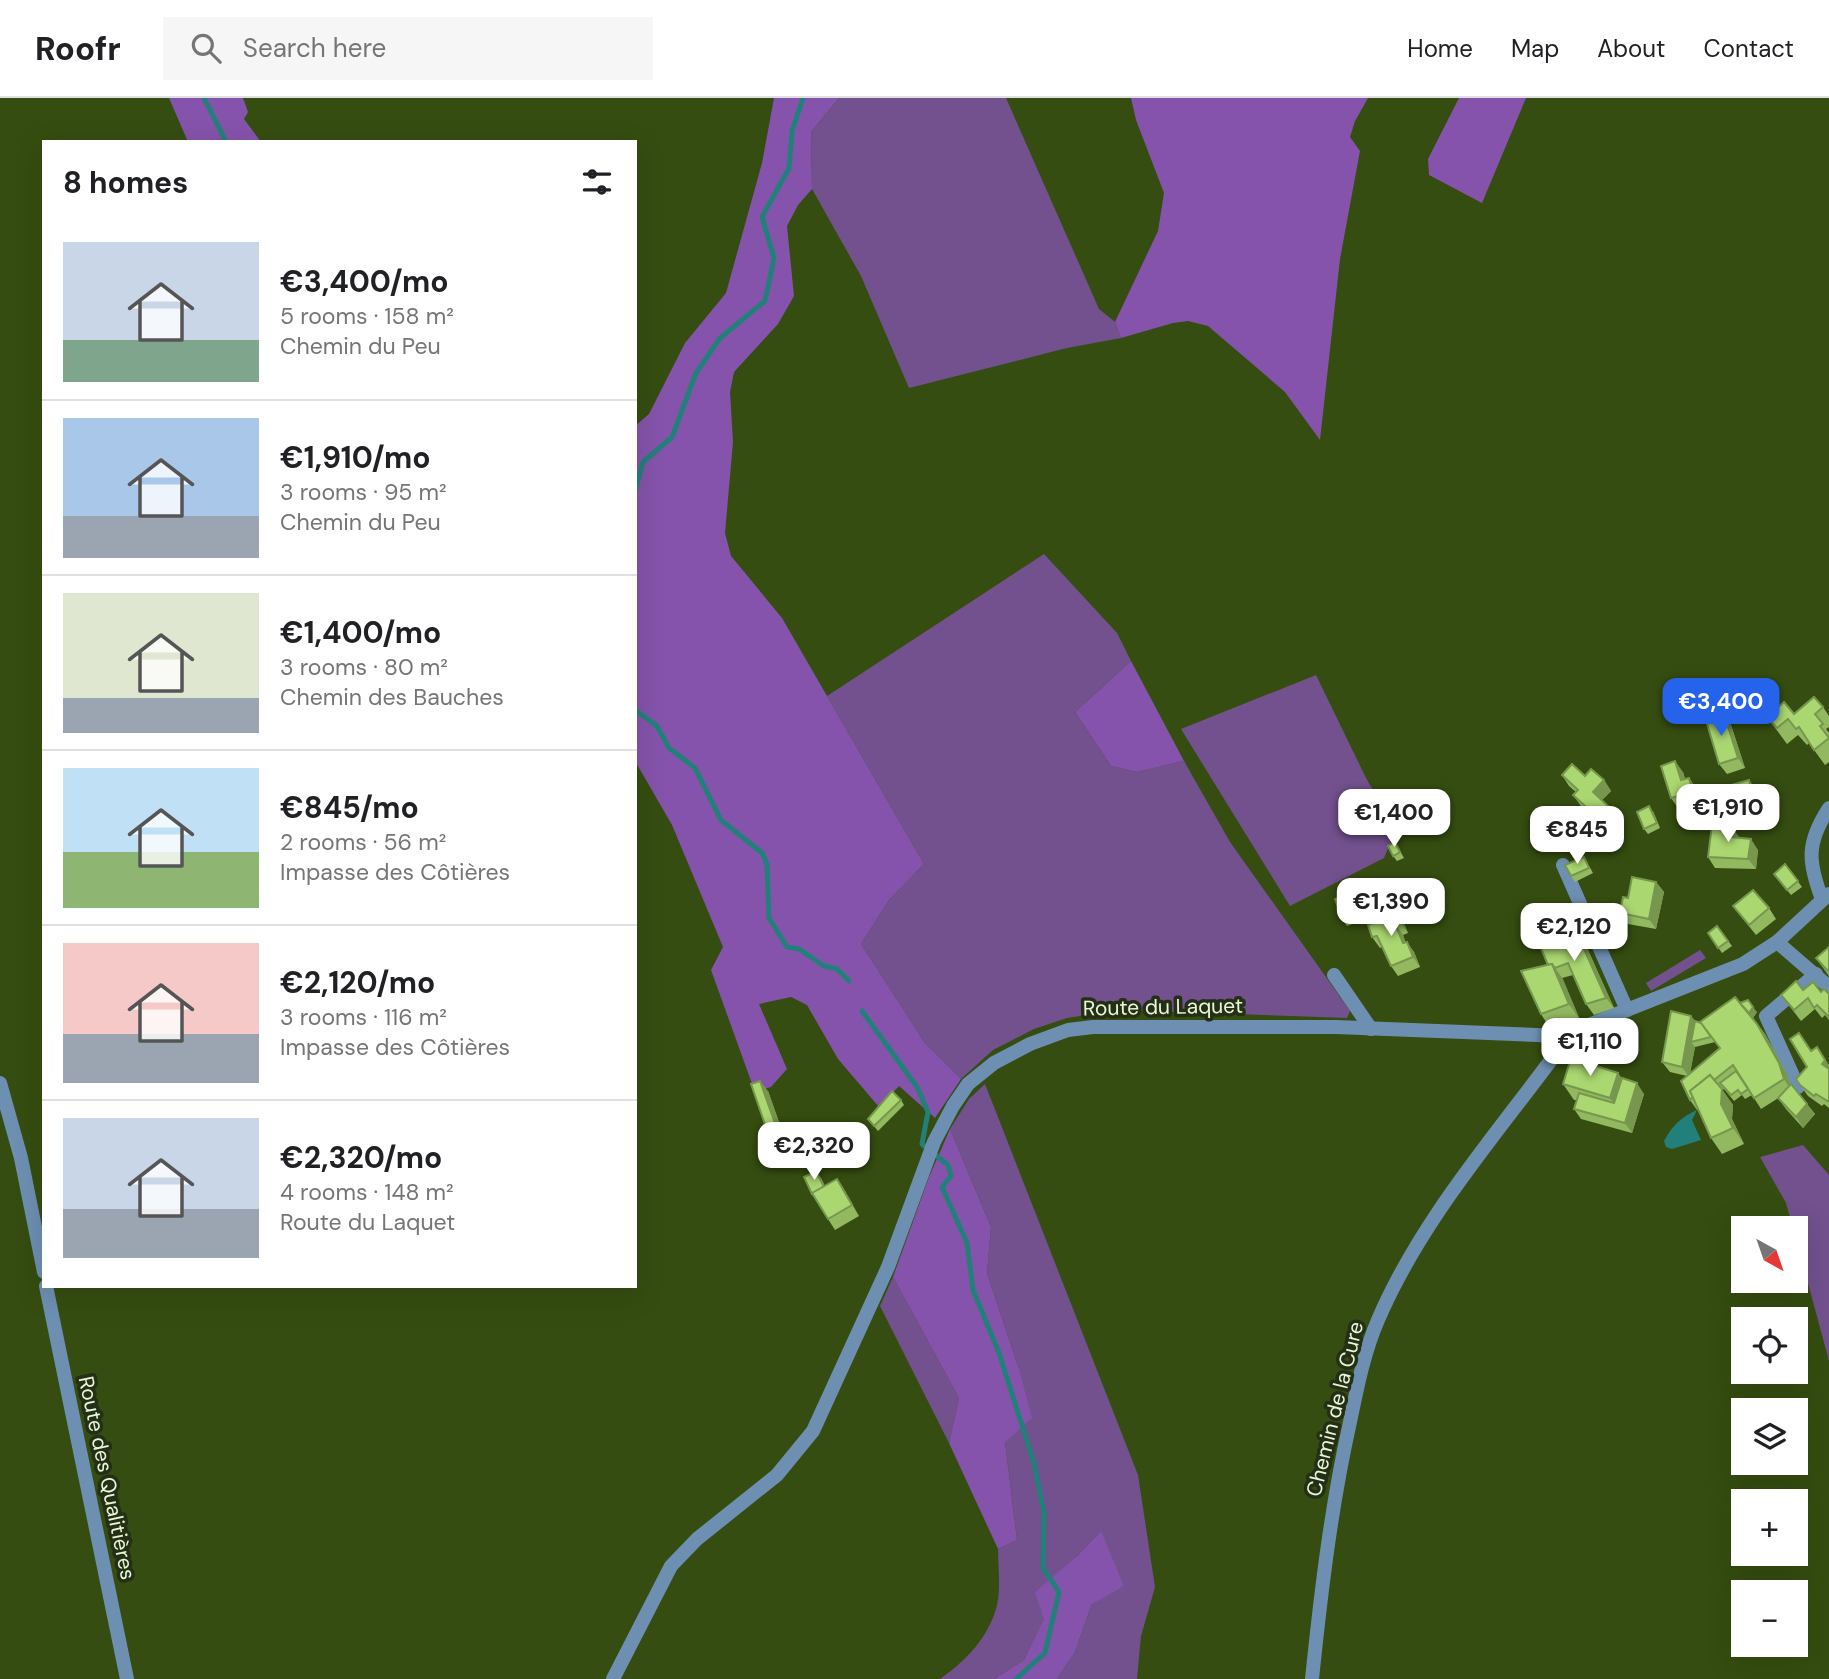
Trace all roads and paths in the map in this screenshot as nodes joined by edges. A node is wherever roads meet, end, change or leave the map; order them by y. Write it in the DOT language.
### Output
graph roads {
  1 [pos="1829,808"];
  2 [pos="1563,865"];
  3 [pos="1826,896"];
  4 [pos="1777,942"];
  5 [pos="1816,974"];
  6 [pos="1334,975"];
  7 [pos="1829,987"];
  8 [pos="1627,1010"];
  9 [pos="1371,1028"];
  10 [pos="1561,1036"];
  11 [pos="0,1083"];
  12 [pos="1798,1087"];
  13 [pos="42,1262"];
  14 [pos="47,1288"];
  15 [pos="127,1679"];
  16 [pos="614,1679"];
  17 [pos="1312,1679"];
  1 -- 3 [label="street"];
  2 -- 8 [label="street"];
  3 -- 4 [label="street, Route du Laquet"];
  4 -- 5 [label="street"];
  4 -- 8 [label="street, Route du Laquet"];
  5 -- 7 [label="street"];
  5 -- 12 [label="street"];
  6 -- 9 [label="street"];
  8 -- 10 [label="street, Route du Laquet"];
  9 -- 10 [label="street, Route du Laquet"];
  9 -- 16 [label="street, Route du Laquet"];
  10 -- 17 [label="street, Chemin de la Cure"];
  11 -- 13 [label="street"];
  14 -- 15 [label="street, Route des Qualitières"];
}
